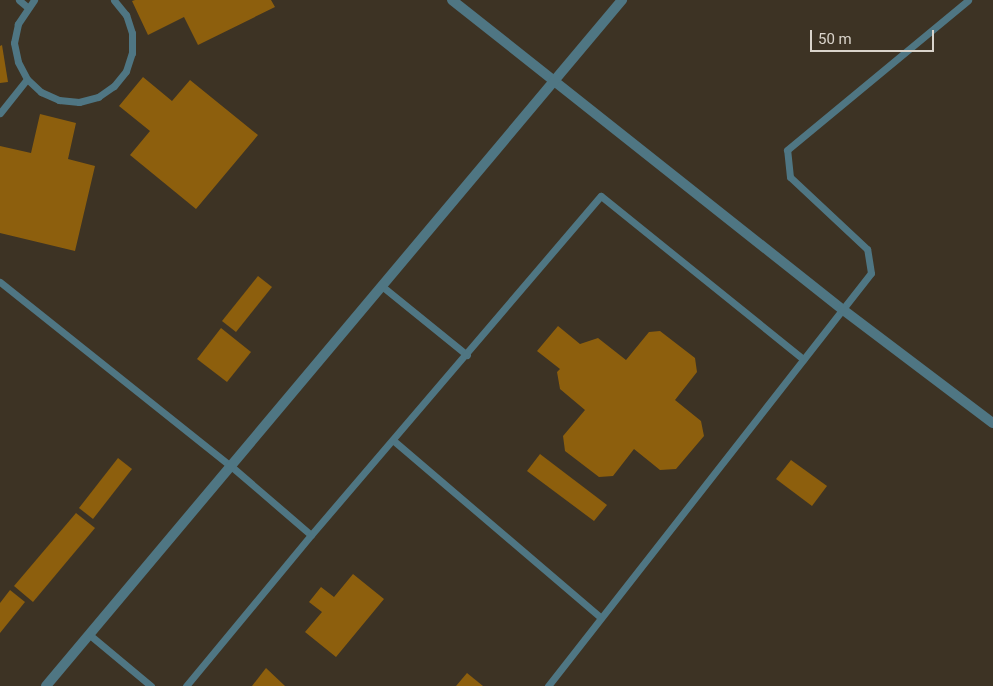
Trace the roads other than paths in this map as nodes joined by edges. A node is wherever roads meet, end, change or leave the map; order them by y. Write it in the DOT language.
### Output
graph roads {
  1 [pos="18,0"];
  2 [pos="34,0"];
  3 [pos="114,0"];
  4 [pos="452,0"];
  5 [pos="622,0"];
  6 [pos="968,0"];
  7 [pos="27,7"];
  8 [pos="27,80"];
  9 [pos="556,82"];
  10 [pos="0,113"];
  11 [pos="0,282"];
  12 [pos="383,287"];
  13 [pos="842,309"];
  14 [pos="467,355"];
  15 [pos="804,359"];
  16 [pos="993,423"];
  17 [pos="394,441"];
  18 [pos="232,467"];
  19 [pos="311,534"];
  20 [pos="601,618"];
  21 [pos="90,636"];
  22 [pos="46,686"];
  23 [pos="151,686"];
  24 [pos="186,686"];
  25 [pos="548,686"];
  1 -- 7 [label="lane"];
  2 -- 7 [label="lane"];
  3 -- 8 [label="lane"];
  4 -- 9 [label="street"];
  5 -- 9 [label="street"];
  6 -- 13 [label="lane"];
  7 -- 8 [label="lane"];
  8 -- 10 [label="lane"];
  9 -- 12 [label="street"];
  9 -- 13 [label="street"];
  11 -- 18 [label="lane"];
  12 -- 14 [label="lane"];
  12 -- 18 [label="street"];
  13 -- 15 [label="lane"];
  13 -- 16 [label="street"];
  14 -- 15 [label="lane"];
  14 -- 17 [label="lane"];
  15 -- 20 [label="lane"];
  17 -- 19 [label="lane"];
  17 -- 20 [label="lane"];
  18 -- 19 [label="lane"];
  18 -- 21 [label="street"];
  19 -- 24 [label="lane"];
  20 -- 25 [label="lane"];
  21 -- 22 [label="street"];
  21 -- 23 [label="lane"];
}
